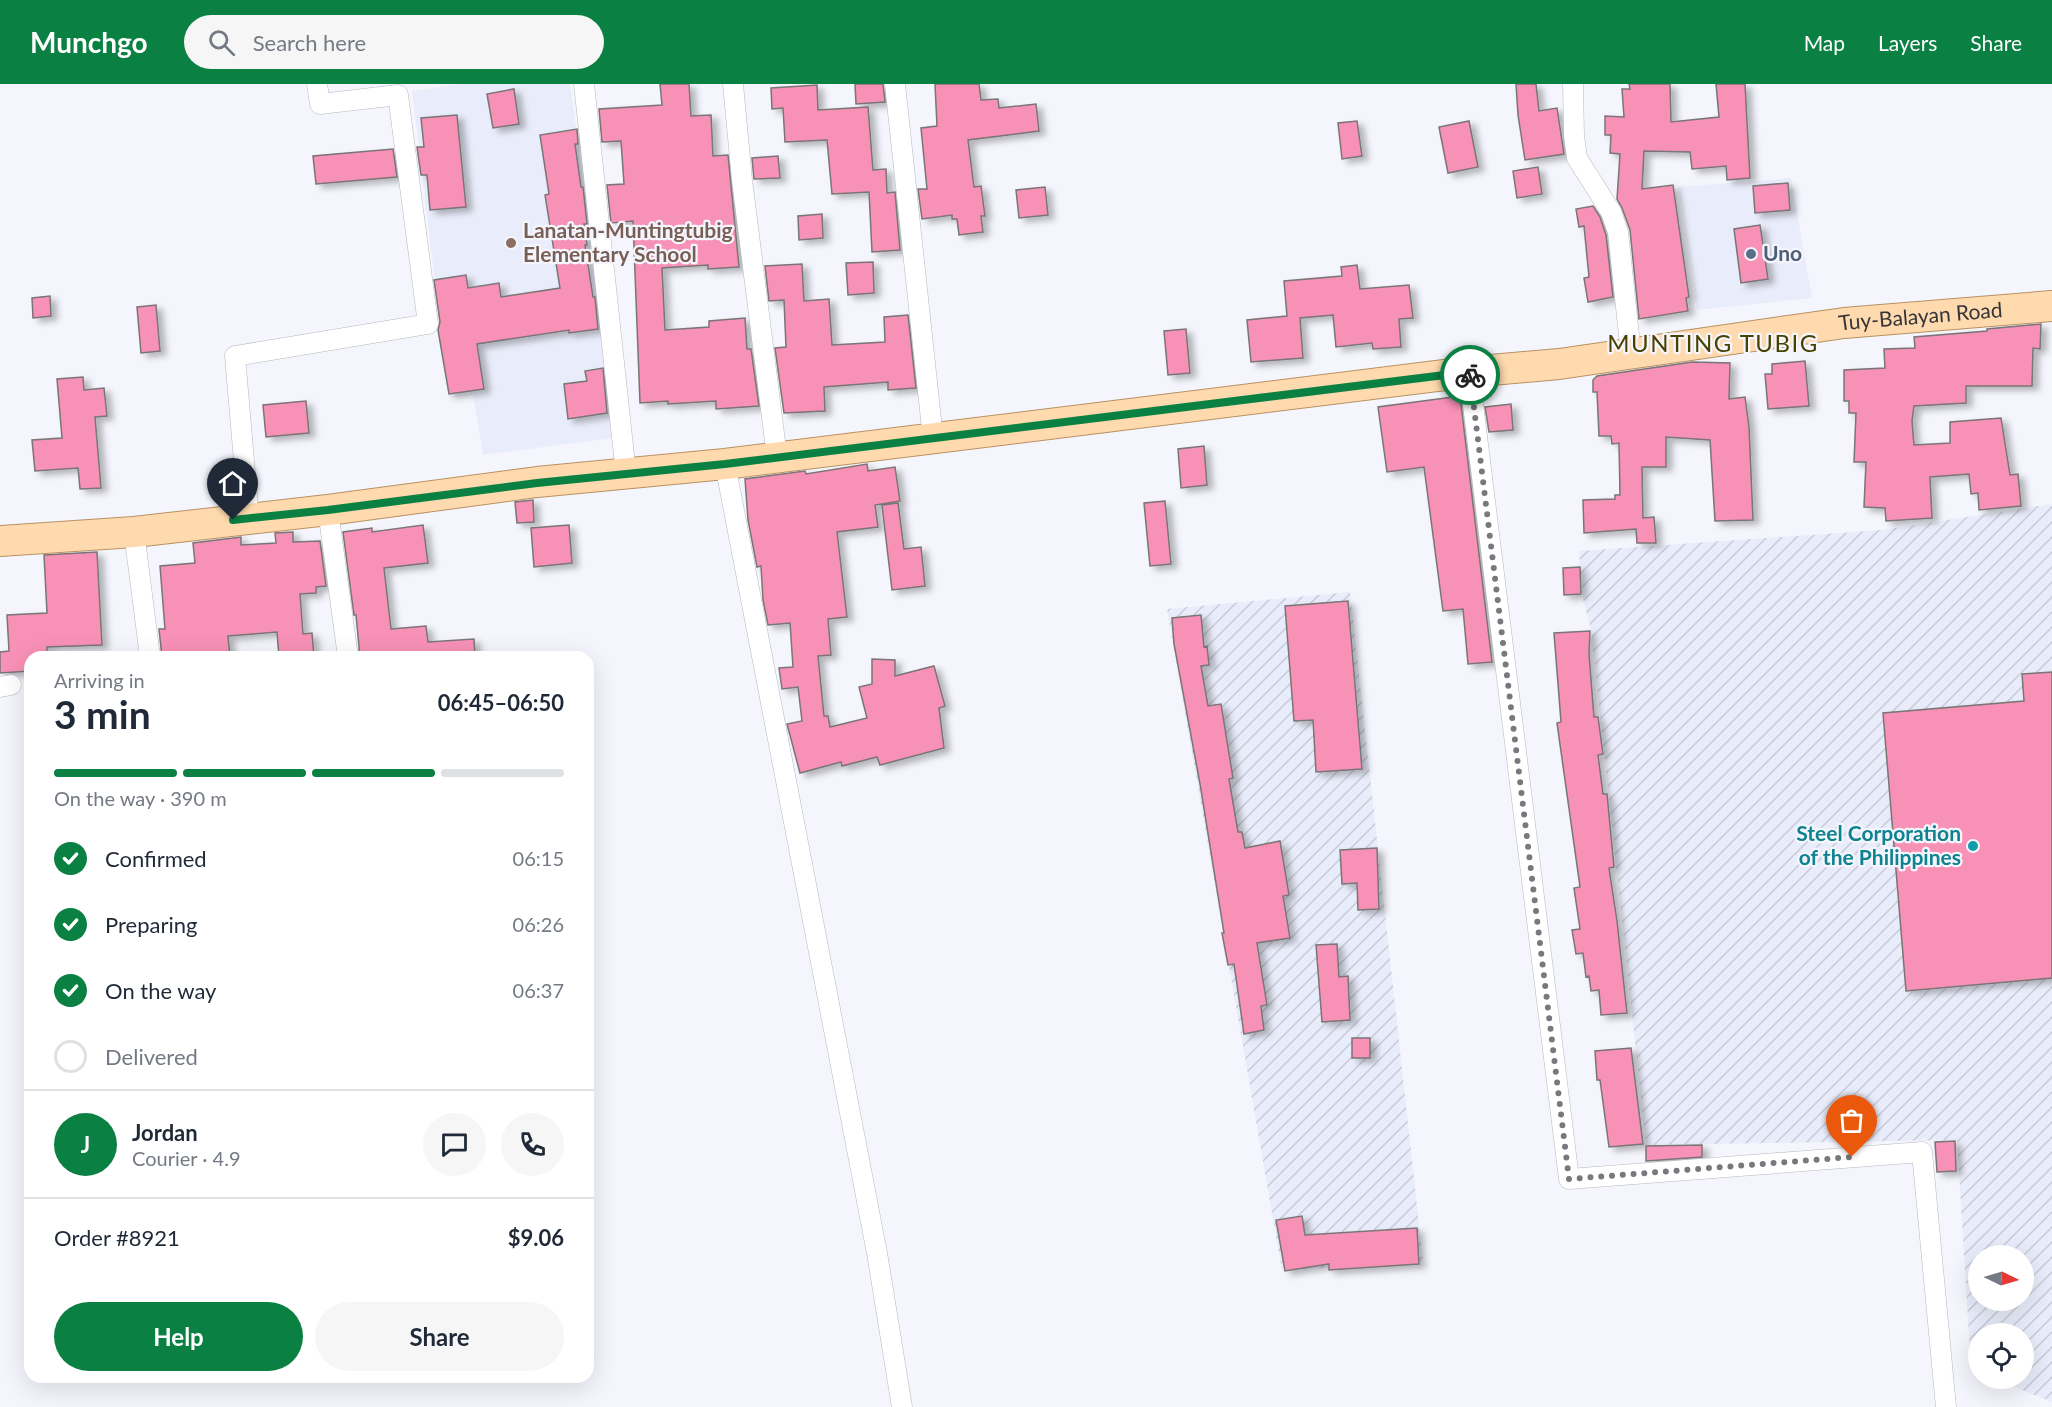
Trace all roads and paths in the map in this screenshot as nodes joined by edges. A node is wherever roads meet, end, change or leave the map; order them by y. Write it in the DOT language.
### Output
graph roads {
  1 [pos="317,84"];
  2 [pos="584,84"];
  3 [pos="733,84"];
  4 [pos="895,84"];
  5 [pos="1573,84"];
  6 [pos="2052,306"];
  7 [pos="1631,354"];
  8 [pos="1469,372"];
  9 [pos="933,438"];
  10 [pos="777,457"];
  11 [pos="725,464"];
  12 [pos="626,474"];
  13 [pos="328,510"];
  14 [pos="249,519"];
  15 [pos="134,532"];
  16 [pos="0,541"];
  17 [pos="149,651"];
  18 [pos="347,651"];
  19 [pos="902,1407"];
  20 [pos="1946,1407"];
  1 -- 14 [label="street"];
  2 -- 12 [label="street"];
  3 -- 10 [label="street"];
  4 -- 9 [label="street"];
  5 -- 7 [label="street"];
  6 -- 7 [label="main road, Tuy-Balayan Road"];
  7 -- 8 [label="main road, Tuy-Balayan Road"];
  8 -- 9 [label="main road, Tuy-Balayan Road"];
  8 -- 20 [label="street"];
  9 -- 10 [label="main road, Tuy-Balayan Road"];
  10 -- 11 [label="main road, Tuy-Balayan Road"];
  11 -- 12 [label="main road, Tuy-Balayan Road"];
  11 -- 19 [label="street"];
  12 -- 13 [label="main road, Tuy-Balayan Road"];
  13 -- 14 [label="main road, Tuy-Balayan Road"];
  13 -- 18 [label="street"];
  14 -- 15 [label="main road, Tuy-Balayan Road"];
  15 -- 16 [label="main road, Tuy-Balayan Road"];
  15 -- 17 [label="street"];
}
